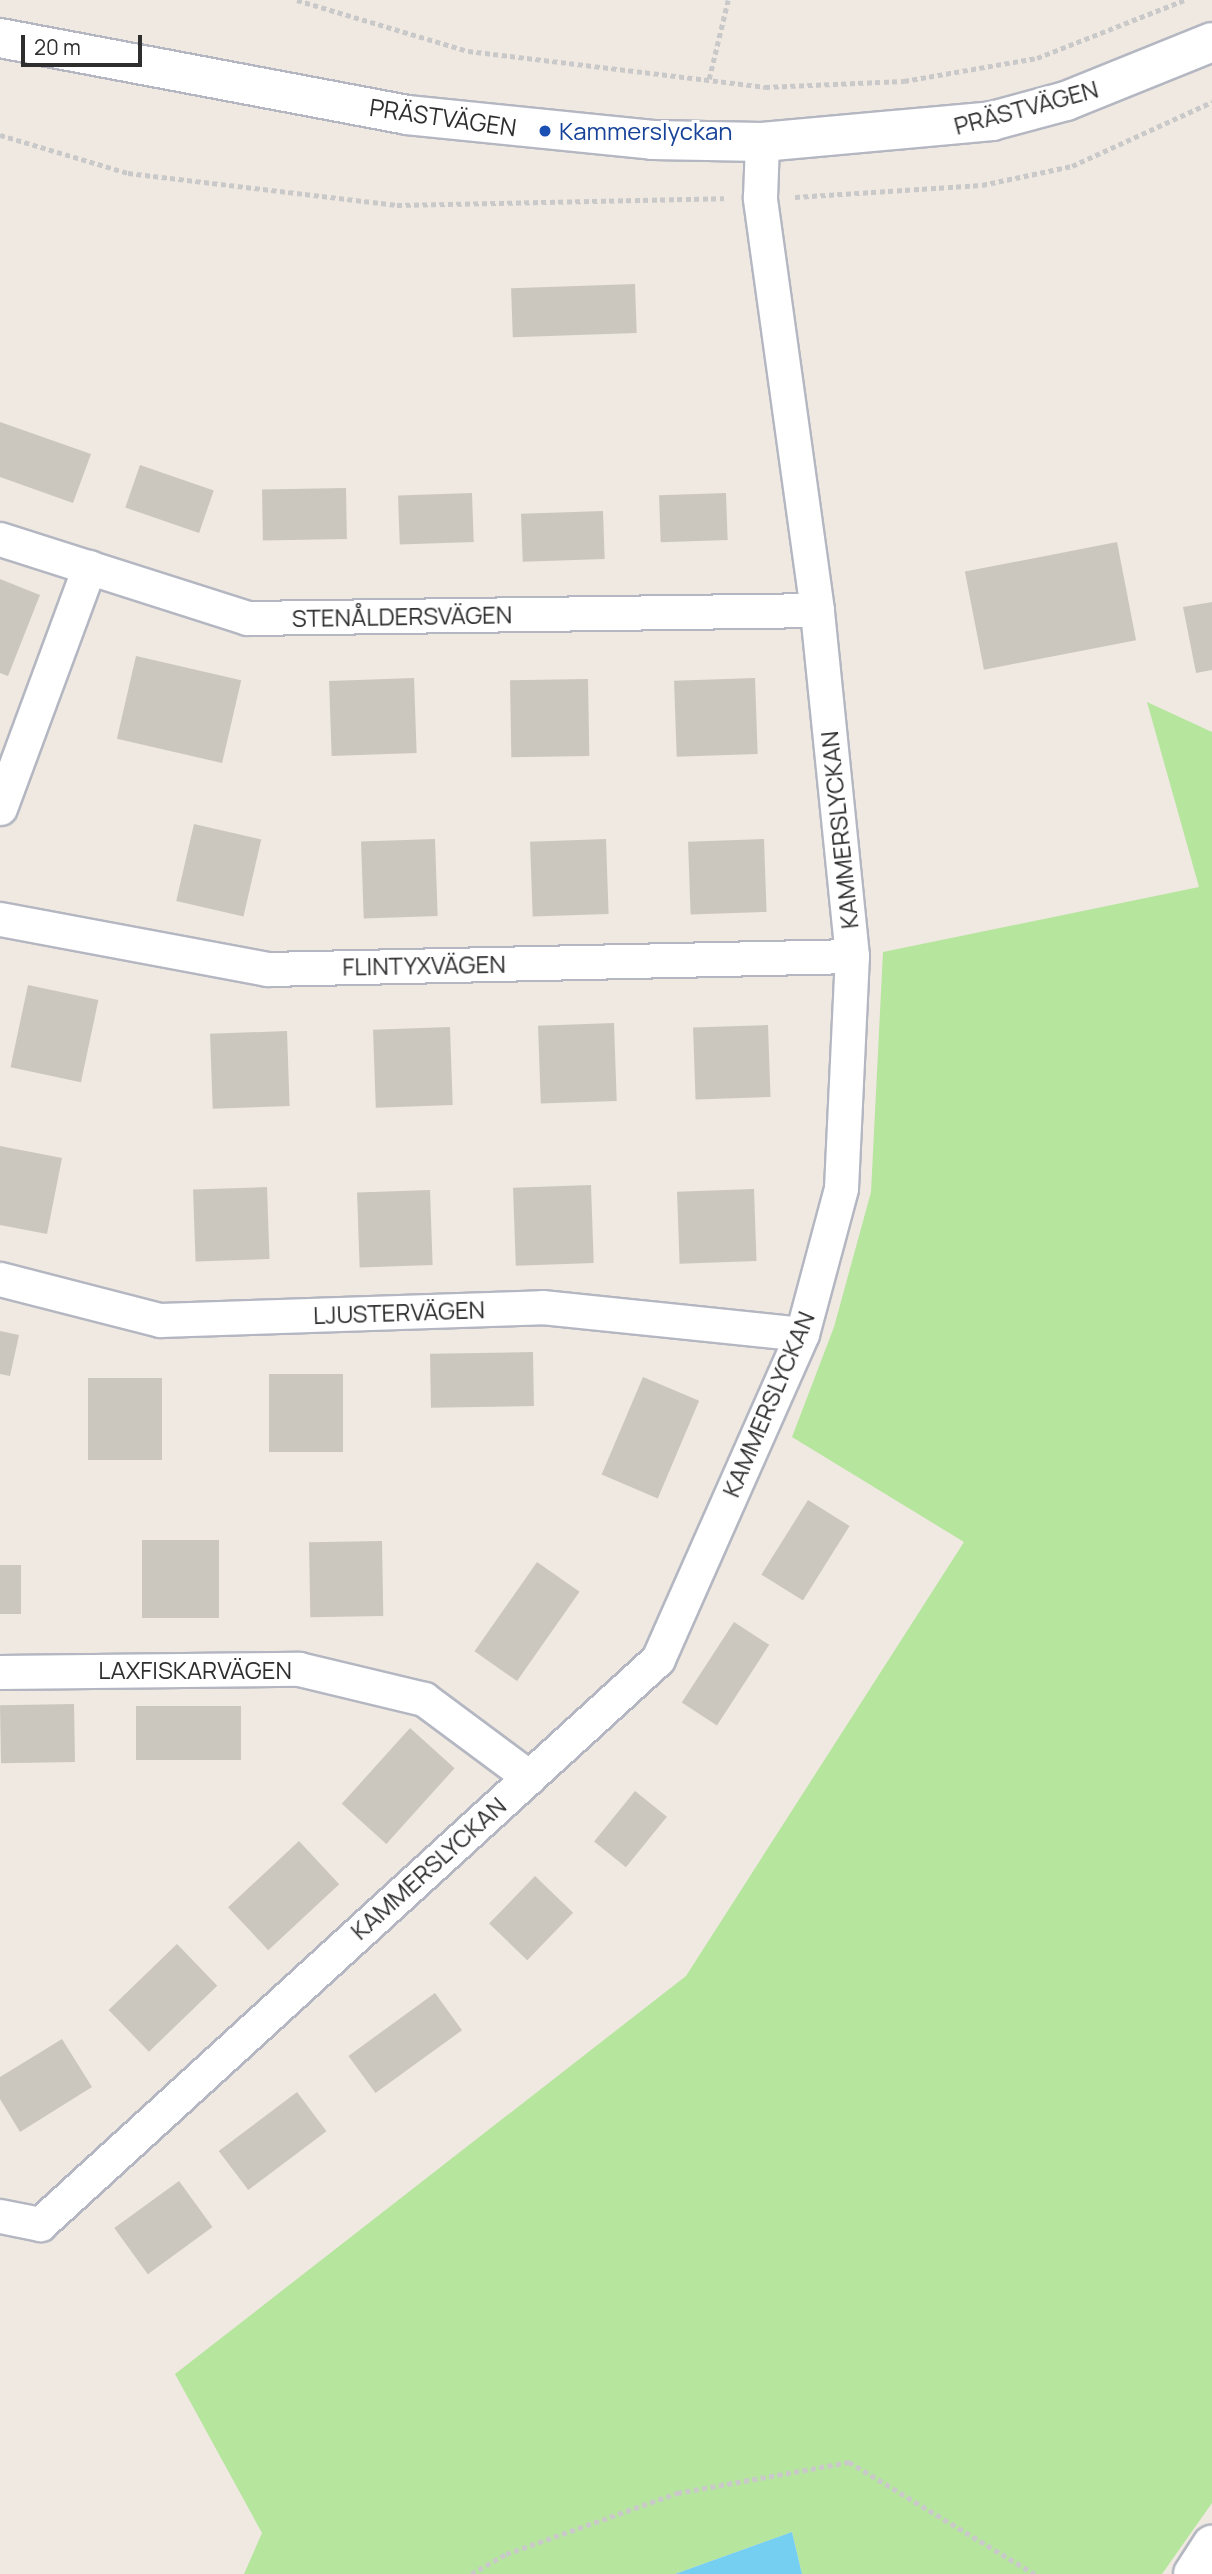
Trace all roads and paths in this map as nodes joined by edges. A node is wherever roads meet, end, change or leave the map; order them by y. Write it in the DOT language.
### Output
graph roads {
  1 [pos="297,0"];
  2 [pos="728,0"];
  3 [pos="1184,0"];
  4 [pos="0,38"];
  5 [pos="1212,42"];
  6 [pos="709,79"];
  7 [pos="1212,102"];
  8 [pos="0,135"];
  9 [pos="762,142"];
  10 [pos="760,197"];
  11 [pos="0,539"];
  12 [pos="89,568"];
  13 [pos="817,610"];
  14 [pos="0,808"];
  15 [pos="0,919"];
  16 [pos="852,956"];
  17 [pos="0,1279"];
  18 [pos="802,1334"];
  19 [pos="0,1672"];
  20 [pos="529,1777"];
  21 [pos="0,2216"];
  22 [pos="1212,2545"];
  23 [pos="471,2574"];
  24 [pos="1035,2574"];
  25 [pos="1193,2574"];
  1 -- 6 [label="path"];
  2 -- 6 [label="path"];
  3 -- 6 [label="path"];
  4 -- 9 [label="street, PRÄSTVÄGEN"];
  5 -- 9 [label="street, PRÄSTVÄGEN"];
  7 -- 10 [label="path"];
  8 -- 10 [label="path"];
  9 -- 10 [label="street, KAMMERSLYCKAN"];
  10 -- 13 [label="street, KAMMERSLYCKAN"];
  11 -- 12 [label="street, STENÅLDERSVÄGEN"];
  12 -- 13 [label="street, STENÅLDERSVÄGEN"];
  12 -- 14 [label="street"];
  13 -- 16 [label="street, KAMMERSLYCKAN"];
  15 -- 16 [label="street, FLINTYXVÄGEN"];
  16 -- 18 [label="street, KAMMERSLYCKAN"];
  17 -- 18 [label="street, LJUSTERVÄGEN"];
  18 -- 20 [label="street, KAMMERSLYCKAN"];
  19 -- 20 [label="street, LAXFISKARVÄGEN"];
  20 -- 21 [label="street, KAMMERSLYCKAN"];
  22 -- 25 [label="street"];
  23 -- 24 [label="path"];
}
